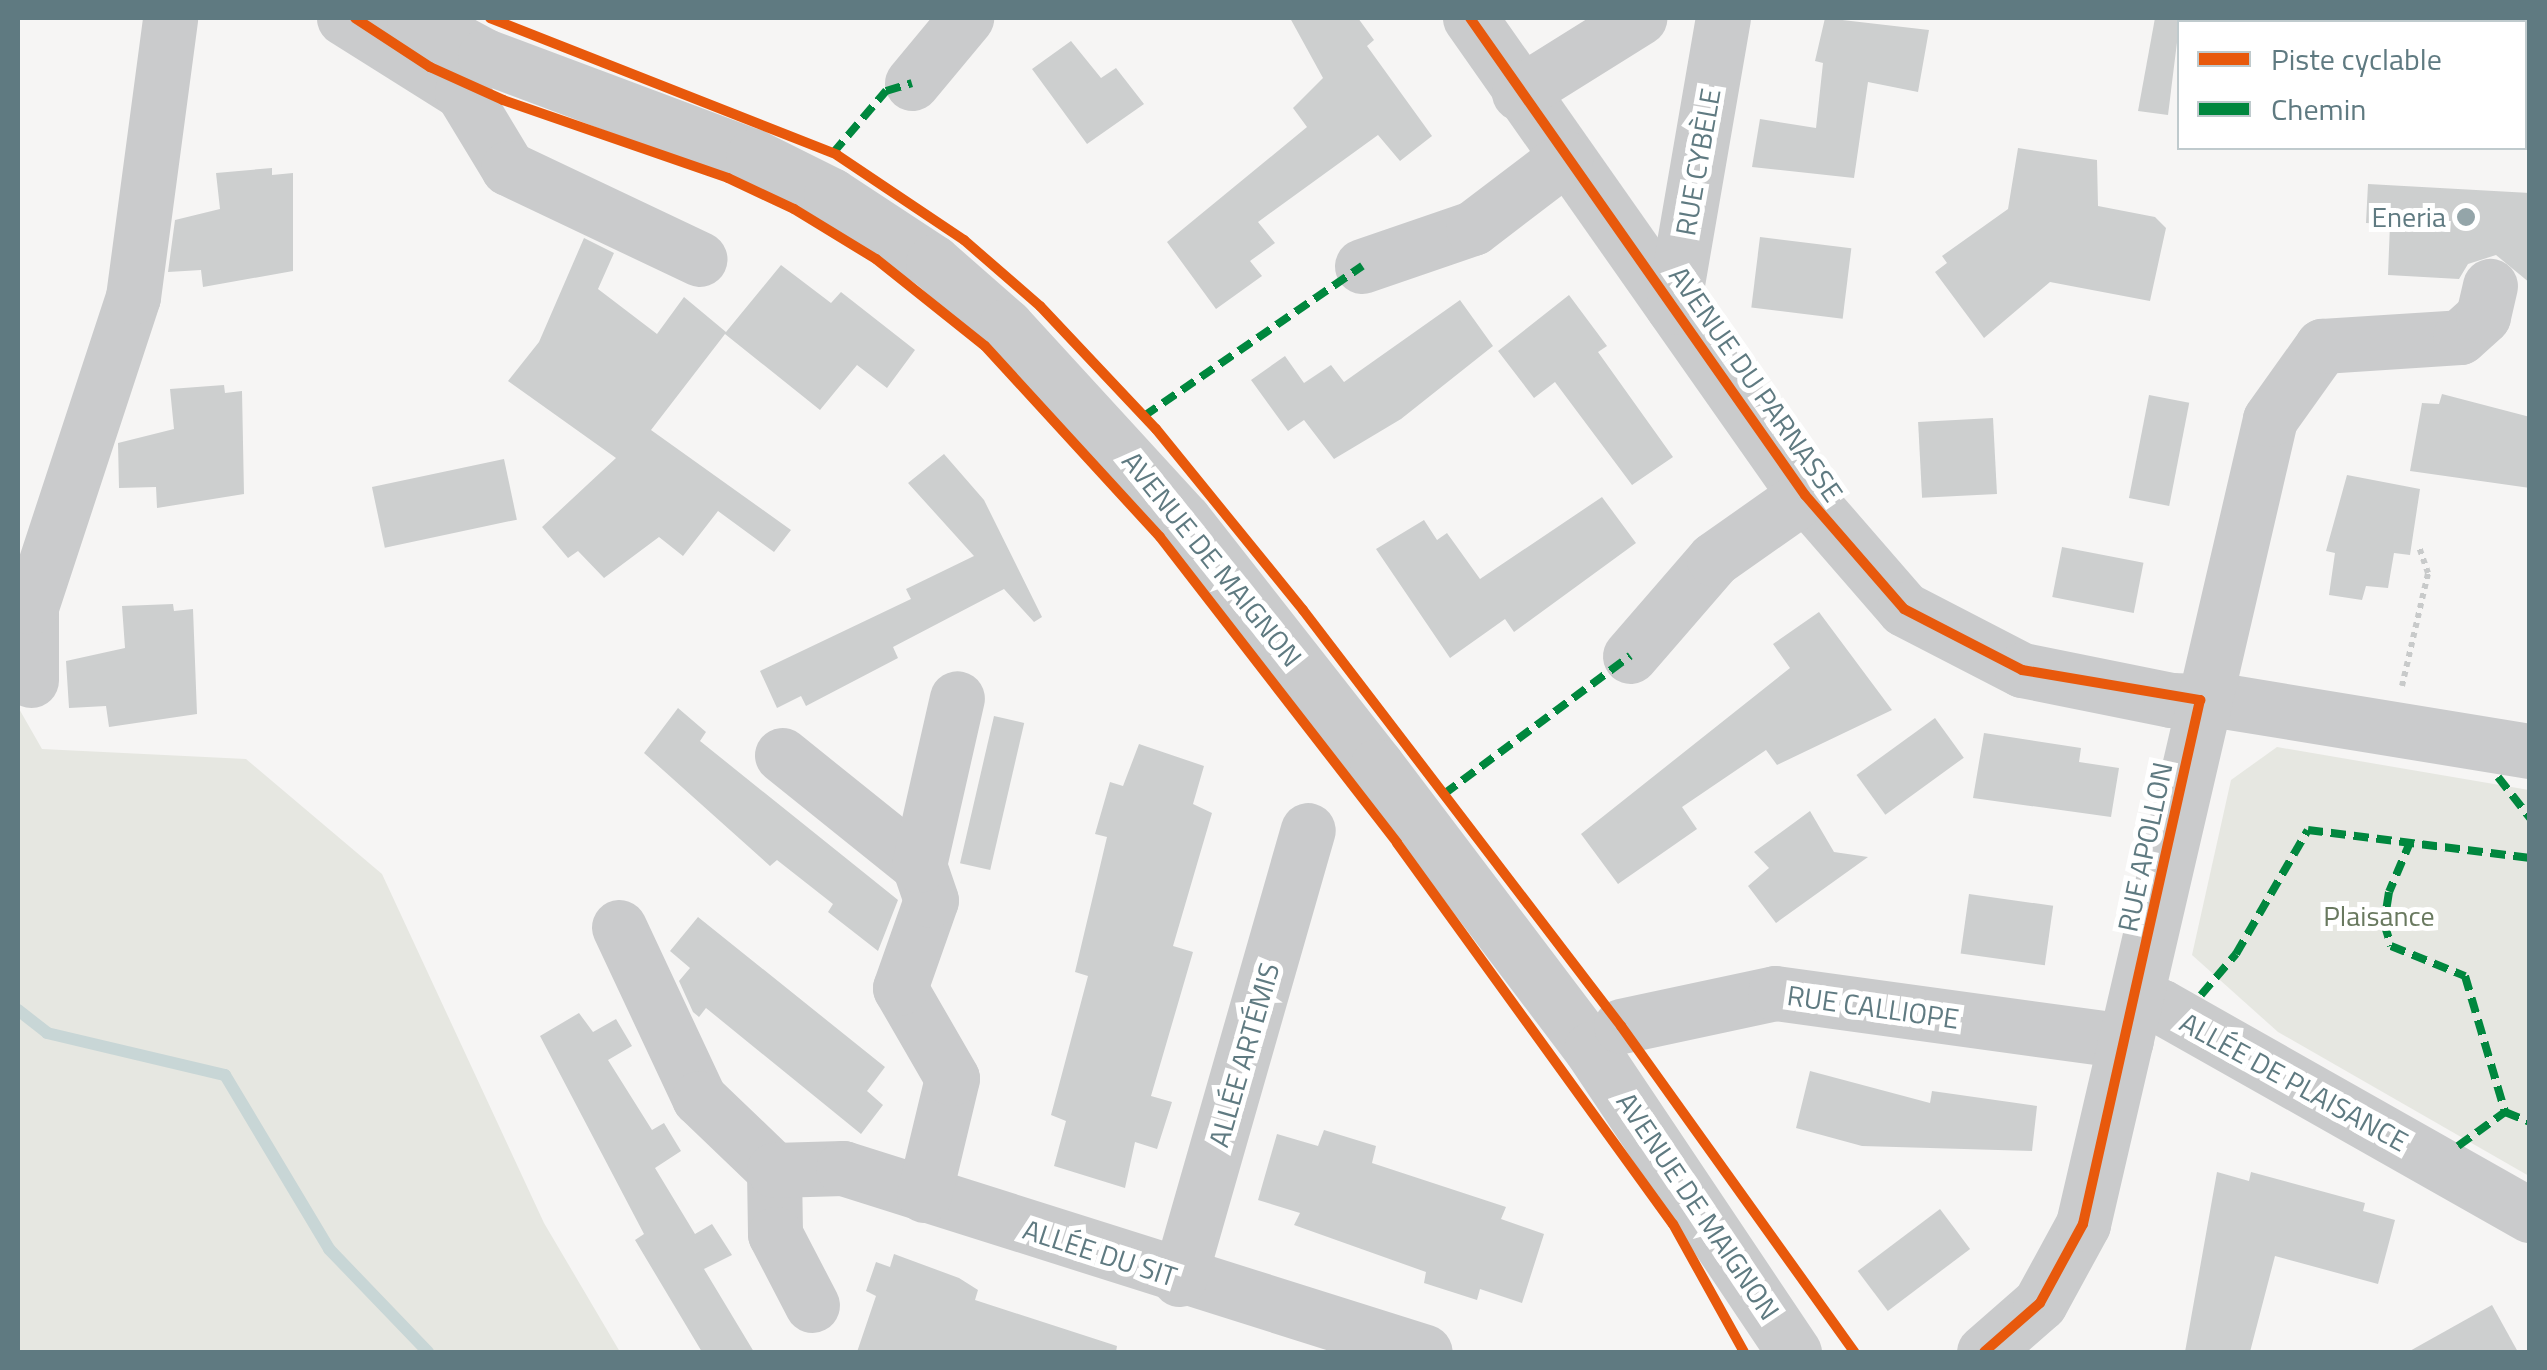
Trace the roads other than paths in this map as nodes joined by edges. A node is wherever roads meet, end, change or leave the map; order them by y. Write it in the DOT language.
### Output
graph roads {
  1 [pos="170,18"];
  2 [pos="344,18"];
  3 [pos="414,18"];
  4 [pos="966,18"];
  5 [pos="1470,18"];
  6 [pos="1639,18"];
  7 [pos="1723,18"];
  8 [pos="473,74"];
  9 [pos="912,82"];
  10 [pos="1519,93"];
  11 [pos="1565,158"];
  12 [pos="700,259"];
  13 [pos="1362,266"];
  14 [pos="2490,286"];
  15 [pos="1674,307"];
  16 [pos="1804,495"];
  17 [pos="1630,656"];
  18 [pos="31,680"];
  19 [pos="956,698"];
  20 [pos="2200,700"];
  21 [pos="2530,751"];
  22 [pos="782,755"];
  23 [pos="1308,830"];
  24 [pos="919,865"];
  25 [pos="619,927"];
  26 [pos="2130,1022"];
  27 [pos="1621,1026"];
  28 [pos="774,1170"];
  29 [pos="924,1195"];
  30 [pos="2530,1216"];
  31 [pos="1179,1279"];
  32 [pos="812,1305"];
  33 [pos="1425,1352"];
  34 [pos="1794,1352"];
  35 [pos="1984,1352"];
  1 -- 18 [label="street"];
  2 -- 8 [label="street"];
  3 -- 8 [label="street, AVENUE DE MAIGNON"];
  4 -- 9 [label="street"];
  5 -- 10 [label="street, AVENUE DU PARNASSE"];
  6 -- 10 [label="street"];
  7 -- 15 [label="street, RUE CYBÈLE"];
  8 -- 12 [label="street"];
  8 -- 34 [label="street, AVENUE DE MAIGNON"];
  10 -- 11 [label="street, AVENUE DU PARNASSE"];
  11 -- 13 [label="street"];
  11 -- 15 [label="street, AVENUE DU PARNASSE"];
  14 -- 20 [label="street, RUE APOLLON"];
  15 -- 16 [label="street, AVENUE DU PARNASSE"];
  16 -- 17 [label="street"];
  16 -- 20 [label="street, AVENUE DU PARNASSE"];
  19 -- 24 [label="street"];
  20 -- 21 [label="street, AVENUE DU PARNASSE"];
  20 -- 26 [label="street, RUE APOLLON"];
  22 -- 24 [label="street"];
  23 -- 31 [label="street, ALLÉE ARTÉMIS"];
  24 -- 29 [label="street"];
  25 -- 28 [label="street"];
  26 -- 27 [label="street, RUE CALLIOPE"];
  26 -- 30 [label="street, ALLÉE DE PLAISANCE"];
  26 -- 35 [label="street"];
  28 -- 29 [label="street, ALLÉE DU SIT"];
  28 -- 32 [label="street"];
  29 -- 31 [label="street, ALLÉE DU SIT"];
  31 -- 33 [label="street, ALLÉE DU SIT"];
}
